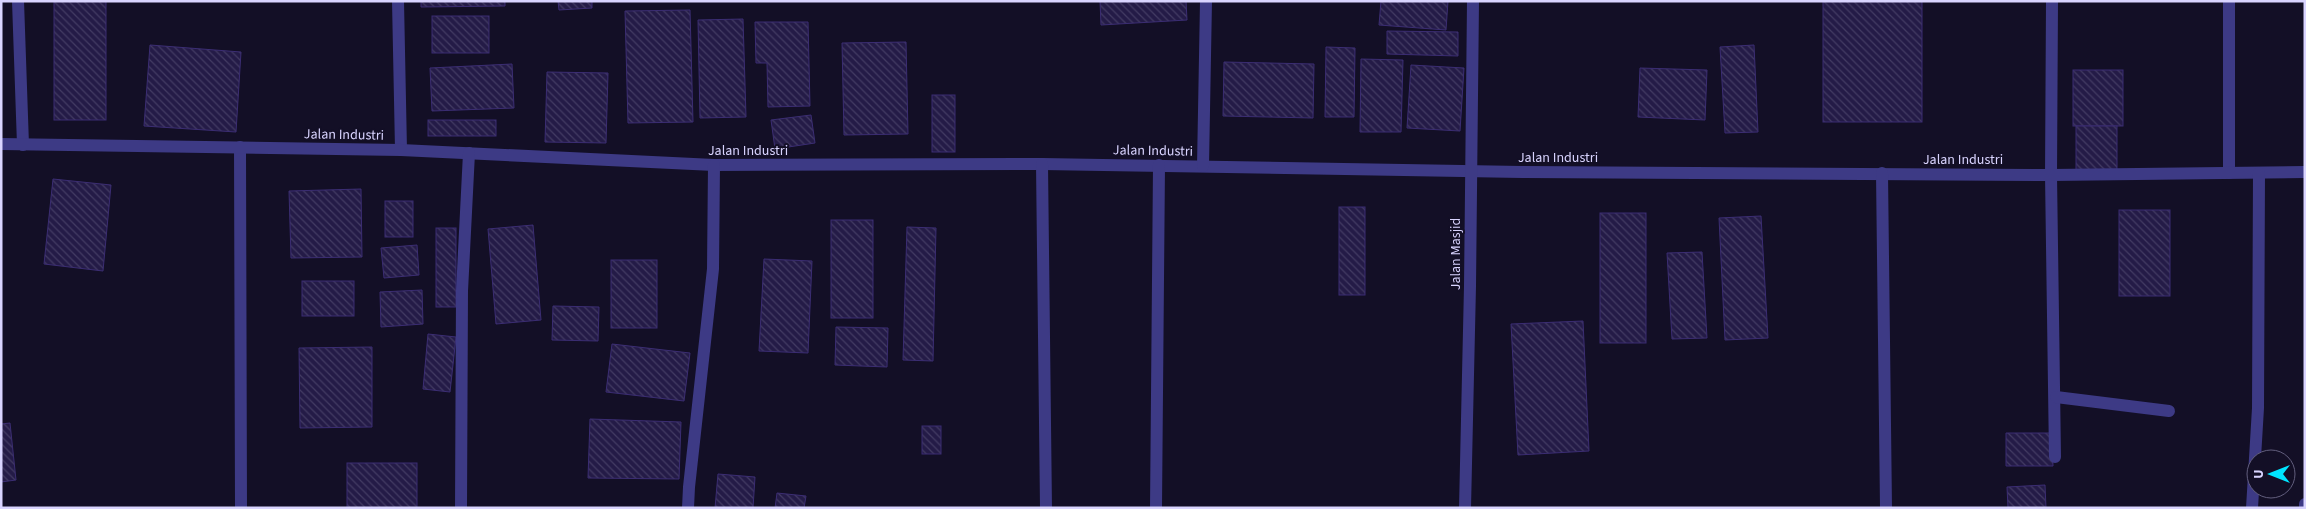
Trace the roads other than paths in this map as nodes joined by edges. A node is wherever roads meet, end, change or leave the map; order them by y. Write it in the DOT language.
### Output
graph roads {
  1 [pos="18,1"];
  2 [pos="398,1"];
  3 [pos="1206,1"];
  4 [pos="1473,1"];
  5 [pos="2052,1"];
  6 [pos="2229,1"];
  7 [pos="1,144"];
  8 [pos="23,145"];
  9 [pos="240,147"];
  10 [pos="401,150"];
  11 [pos="469,153"];
  12 [pos="1042,164"];
  13 [pos="714,165"];
  14 [pos="1159,165"];
  15 [pos="1203,166"];
  16 [pos="1470,170"];
  17 [pos="2305,172"];
  18 [pos="1882,173"];
  19 [pos="2229,173"];
  20 [pos="2259,173"];
  21 [pos="2051,174"];
  22 [pos="2056,397"];
  23 [pos="2169,411"];
  24 [pos="2055,457"];
  25 [pos="241,508"];
  26 [pos="460,508"];
  27 [pos="688,508"];
  28 [pos="1046,508"];
  29 [pos="1156,508"];
  30 [pos="1465,508"];
  31 [pos="1886,508"];
  32 [pos="2252,508"];
  1 -- 8 [label="street"];
  2 -- 10 [label="street"];
  3 -- 15 [label="street"];
  4 -- 16 [label="street, Jalan Masjid"];
  5 -- 21 [label="street"];
  6 -- 19 [label="street"];
  7 -- 8 [label="street, Jalan Industri"];
  8 -- 9 [label="street, Jalan Industri"];
  9 -- 10 [label="street, Jalan Industri"];
  9 -- 25 [label="street"];
  10 -- 11 [label="street, Jalan Industri"];
  11 -- 13 [label="street, Jalan Industri"];
  11 -- 26 [label="street"];
  12 -- 13 [label="street, Jalan Industri"];
  12 -- 14 [label="street, Jalan Industri"];
  12 -- 28 [label="street"];
  13 -- 27 [label="street"];
  14 -- 15 [label="street, Jalan Industri"];
  14 -- 29 [label="street"];
  15 -- 16 [label="street, Jalan Industri"];
  16 -- 18 [label="street, Jalan Industri"];
  16 -- 30 [label="street, Jalan Masjid"];
  17 -- 20 [label="street, Jalan Industri"];
  18 -- 21 [label="street, Jalan Industri"];
  18 -- 31 [label="street"];
  19 -- 20 [label="street, Jalan Industri"];
  19 -- 21 [label="street, Jalan Industri"];
  20 -- 32 [label="street"];
  21 -- 22 [label="street"];
  22 -- 23 [label="street"];
  22 -- 24 [label="street"];
}
